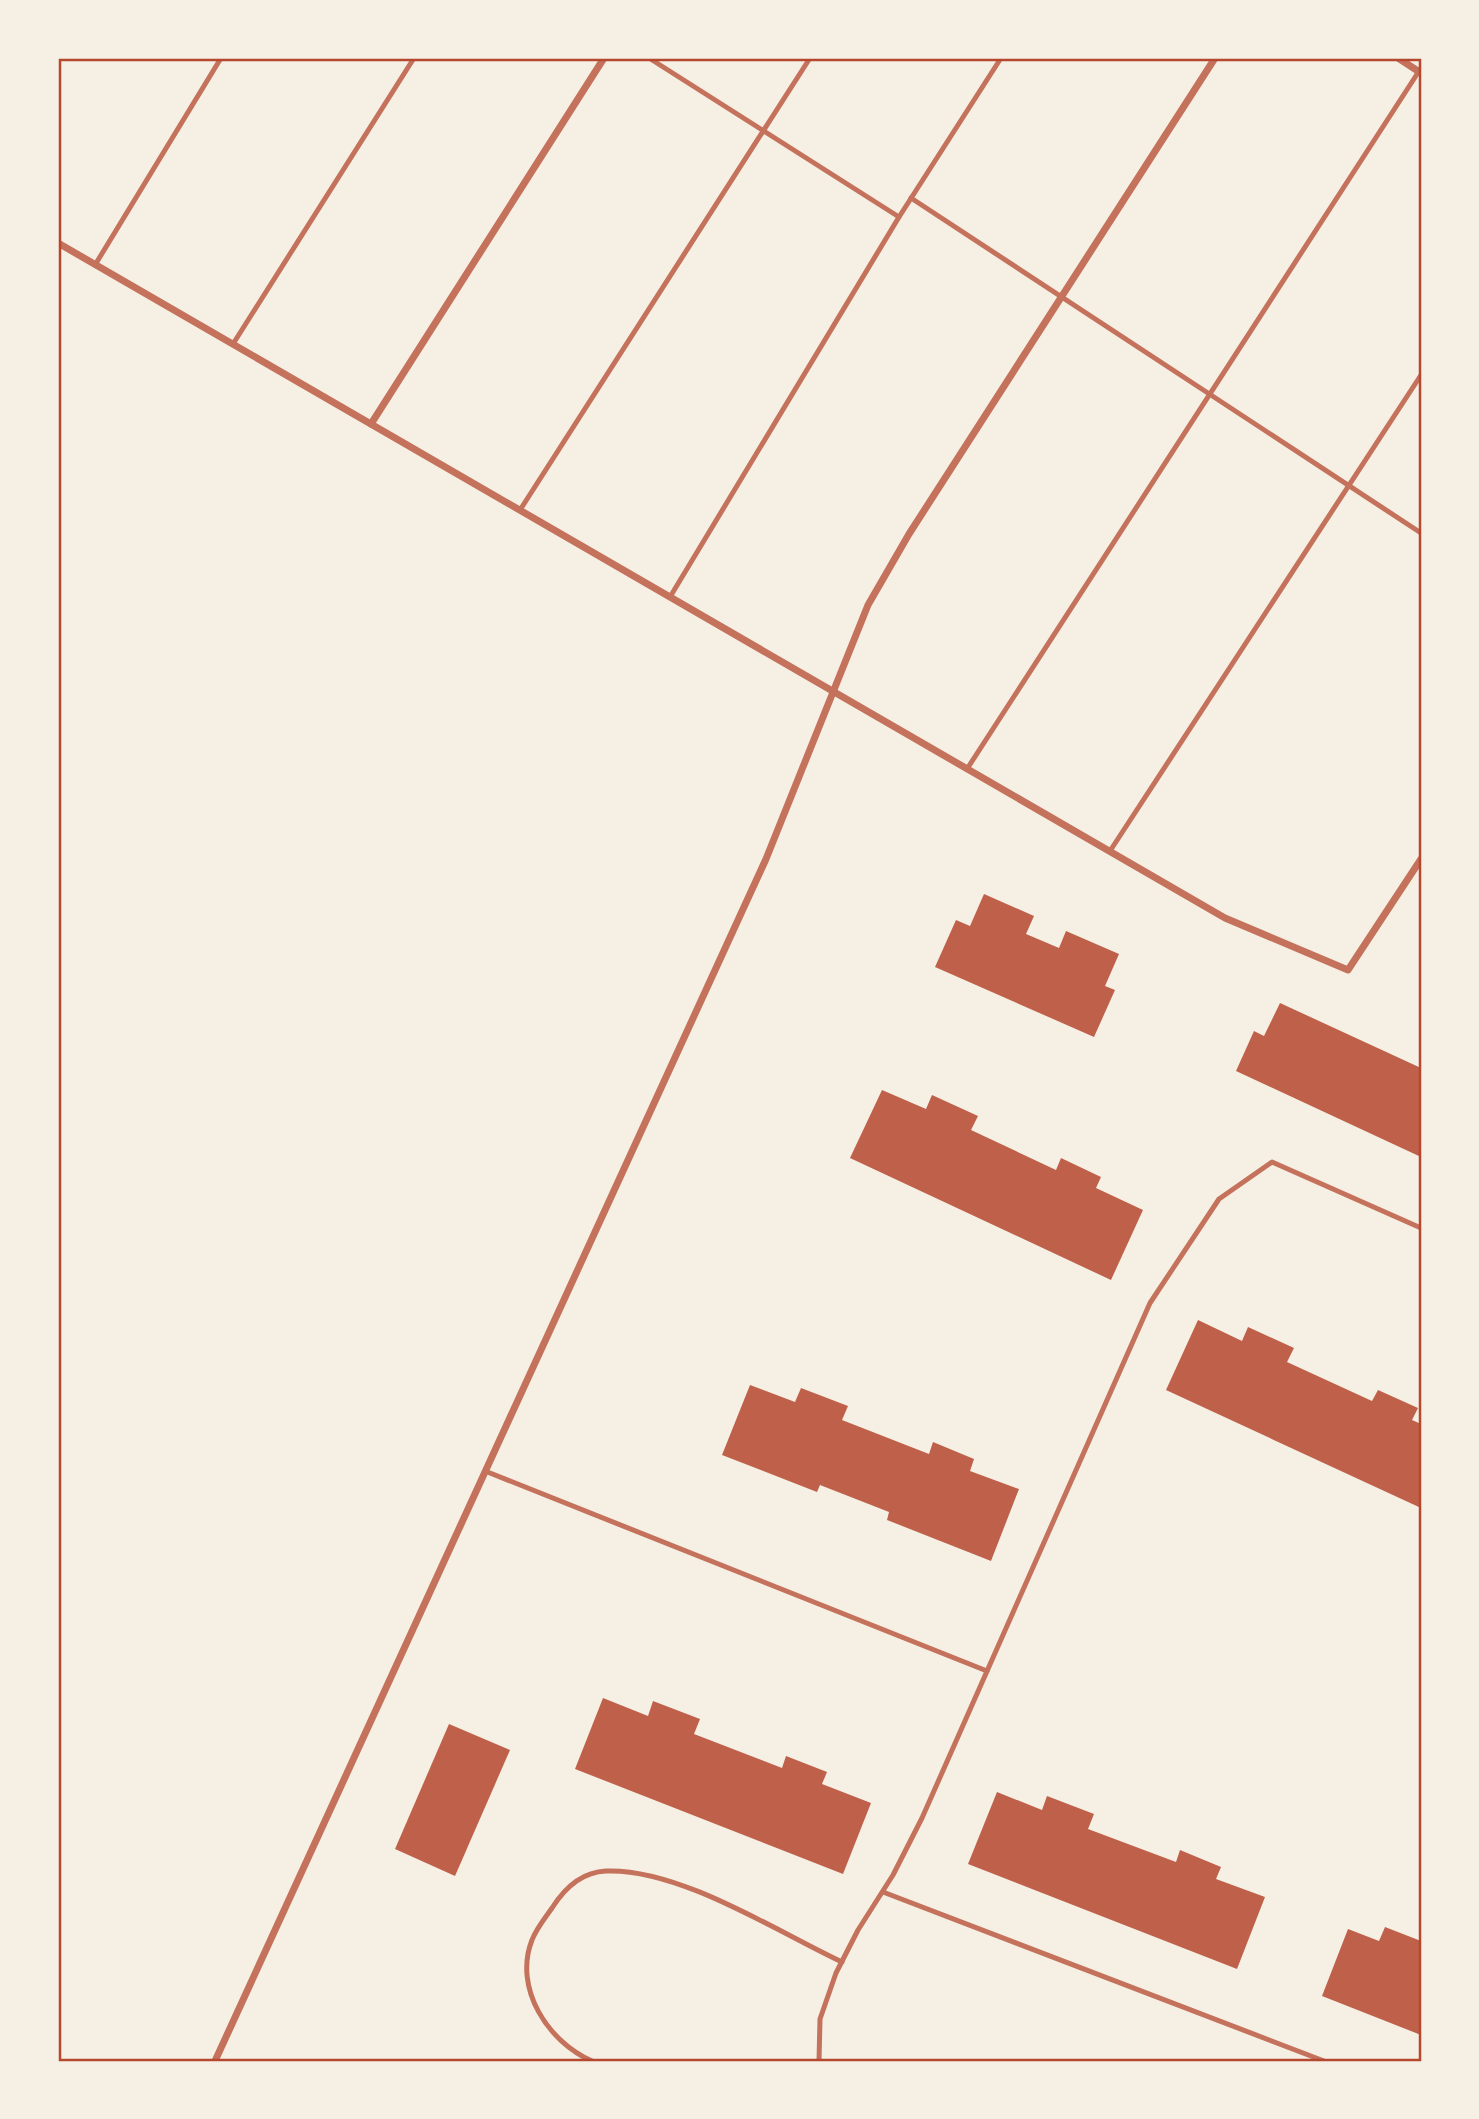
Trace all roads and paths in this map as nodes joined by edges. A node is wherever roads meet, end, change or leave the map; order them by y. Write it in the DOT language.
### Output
graph roads {
  1 [pos="221,58"];
  2 [pos="414,58"];
  3 [pos="604,58"];
  4 [pos="649,58"];
  5 [pos="810,58"];
  6 [pos="1001,58"];
  7 [pos="1215,58"];
  8 [pos="1398,58"];
  9 [pos="1420,71"];
  10 [pos="763,131"];
  11 [pos="911,198"];
  12 [pos="898,217"];
  13 [pos="58,243"];
  14 [pos="95,265"];
  15 [pos="1062,297"];
  16 [pos="233,344"];
  17 [pos="1421,375"];
  18 [pos="1210,394"];
  19 [pos="371,424"];
  20 [pos="1349,485"];
  21 [pos="520,510"];
  22 [pos="1421,533"];
  23 [pos="670,597"];
  24 [pos="832,691"];
  25 [pos="967,769"];
  26 [pos="1110,852"];
  27 [pos="1421,859"];
  28 [pos="1421,1227"];
  29 [pos="485,1471"];
  30 [pos="987,1671"];
  31 [pos="883,1892"];
  32 [pos="842,1962"];
  33 [pos="215,2061"];
  34 [pos="592,2061"];
  35 [pos="819,2061"];
  36 [pos="1324,2061"];
  1 -- 14 [label="lane"];
  2 -- 16 [label="lane"];
  3 -- 19 [label="street"];
  4 -- 10 [label="lane"];
  5 -- 10 [label="lane"];
  6 -- 11 [label="lane"];
  7 -- 15 [label="street"];
  8 -- 9 [label="street"];
  9 -- 18 [label="lane"];
  10 -- 12 [label="lane"];
  10 -- 21 [label="lane"];
  11 -- 12 [label="lane"];
  11 -- 15 [label="lane"];
  12 -- 23 [label="lane"];
  13 -- 14 [label="street"];
  14 -- 16 [label="street"];
  15 -- 18 [label="lane"];
  15 -- 24 [label="street"];
  16 -- 19 [label="street"];
  17 -- 20 [label="lane"];
  18 -- 20 [label="lane"];
  18 -- 25 [label="lane"];
  19 -- 21 [label="street"];
  20 -- 22 [label="lane"];
  20 -- 26 [label="lane"];
  21 -- 23 [label="street"];
  23 -- 24 [label="street"];
  24 -- 25 [label="street"];
  24 -- 29 [label="street"];
  25 -- 26 [label="street"];
  26 -- 27 [label="street"];
  28 -- 30 [label="lane"];
  29 -- 30 [label="lane"];
  29 -- 33 [label="street"];
  30 -- 31 [label="lane"];
  31 -- 32 [label="lane"];
  31 -- 36 [label="lane"];
  32 -- 34 [label="lane"];
  32 -- 35 [label="lane"];
}
